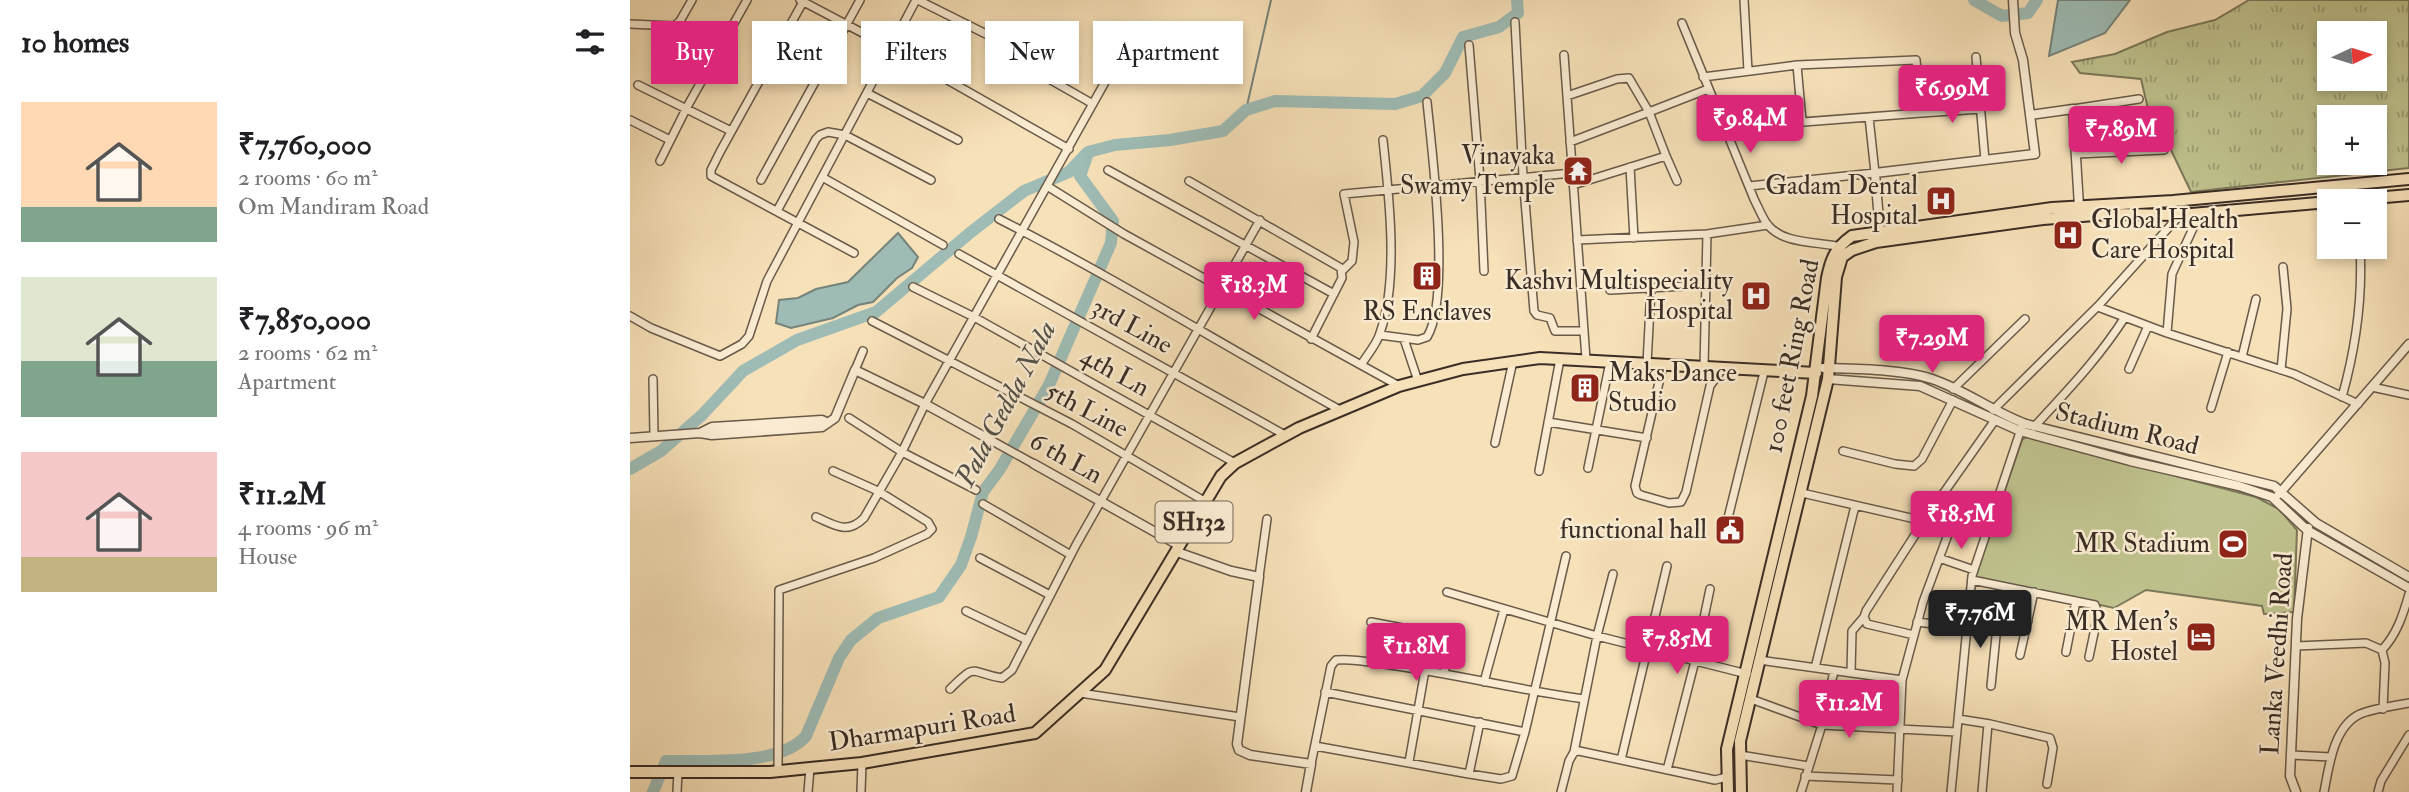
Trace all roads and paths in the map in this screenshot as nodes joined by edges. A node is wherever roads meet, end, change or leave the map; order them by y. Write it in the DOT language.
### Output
graph roads {
  1 [pos="692,0"];
  2 [pos="747,0"];
  3 [pos="860,0"];
  4 [pos="917,0"];
  5 [pos="1744,0"];
  6 [pos="802,1"];
  7 [pos="2013,2"];
  8 [pos="840,21"];
  9 [pos="906,21"];
  10 [pos="1515,22"];
  11 [pos="1682,23"];
  12 [pos="630,24"];
  13 [pos="847,25"];
  14 [pos="861,32"];
  15 [pos="985,34"];
  16 [pos="1469,45"];
  17 [pos="1564,55"];
  18 [pos="1976,57"];
  19 [pos="1797,65"];
  20 [pos="1748,71"];
  21 [pos="1703,77"];
  22 [pos="814,84"];
  23 [pos="872,84"];
  24 [pos="954,84"];
  25 [pos="1058,84"];
  26 [pos="1104,84"];
  27 [pos="638,85"];
  28 [pos="1708,89"];
  29 [pos="867,93"];
  30 [pos="1567,96"];
  31 [pos="2139,100"];
  32 [pos="1427,102"];
  33 [pos="1093,104"];
  34 [pos="687,107"];
  35 [pos="1981,109"];
  36 [pos="2073,109"];
  37 [pos="1649,112"];
  38 [pos="1921,113"];
  39 [pos="2030,115"];
  40 [pos="1869,117"];
  41 [pos="630,120"];
  42 [pos="1802,121"];
  43 [pos="1724,128"];
  44 [pos="731,131"];
  45 [pos="845,135"];
  46 [pos="670,140"];
  47 [pos="958,140"];
  48 [pos="1383,140"];
  49 [pos="1570,142"];
  50 [pos="1069,149"];
  51 [pos="2164,150"];
  52 [pos="2076,154"];
  53 [pos="1666,156"];
  54 [pos="1985,160"];
  55 [pos="660,161"];
  56 [pos="1630,167"];
  57 [pos="1108,170"];
  58 [pos="1572,173"];
  59 [pos="1875,173"];
  60 [pos="1523,176"];
  61 [pos="822,177"];
  62 [pos="2409,179"];
  63 [pos="761,180"];
  64 [pos="931,180"];
  65 [pos="1480,180"];
  66 [pos="1189,181"];
  67 [pos="1677,181"];
  68 [pos="1435,185"];
  69 [pos="1573,185"];
  70 [pos="1047,186"];
  71 [pos="1749,186"];
  72 [pos="1388,189"];
  73 [pos="2409,195"];
  74 [pos="2387,197"];
  75 [pos="2317,203"];
  76 [pos="777,211"];
  77 [pos="2080,211"];
  78 [pos="2200,212"];
  79 [pos="2180,215"];
  80 [pos="999,219"];
  81 [pos="1260,220"];
  82 [pos="798,222"];
  83 [pos="1768,225"];
  84 [pos="1023,231"];
  85 [pos="1880,232"];
  86 [pos="1707,234"];
  87 [pos="1634,237"];
  88 [pos="1577,240"];
  89 [pos="943,246"];
  90 [pos="1246,246"];
  91 [pos="1838,246"];
  92 [pos="1852,250"];
  93 [pos="854,253"];
  94 [pos="959,254"];
  95 [pos="2360,259"];
  96 [pos="2283,267"];
  97 [pos="1342,271"];
  98 [pos="1484,271"];
  99 [pos="996,275"];
  100 [pos="1706,285"];
  101 [pos="913,286"];
  102 [pos="1223,288"];
  103 [pos="1651,288"];
  104 [pos="1610,290"];
  105 [pos="1334,294"];
  106 [pos="2256,299"];
  107 [pos="2098,307"];
  108 [pos="630,316"];
  109 [pos="974,317"];
  110 [pos="2125,317"];
  111 [pos="2025,319"];
  112 [pos="872,321"];
  113 [pos="2148,326"];
  114 [pos="1197,330"];
  115 [pos="1584,331"];
  116 [pos="2167,333"];
  117 [pos="1380,335"];
  118 [pos="1311,339"];
  119 [pos="1405,339"];
  120 [pos="2409,344"];
  121 [pos="863,351"];
  122 [pos="2228,352"];
  123 [pos="2242,357"];
  124 [pos="1560,359"];
  125 [pos="1586,359"];
  126 [pos="1514,361"];
  127 [pos="948,362"];
  128 [pos="1610,362"];
  129 [pos="1647,364"];
  130 [pos="1361,365"];
  131 [pos="1663,365"];
  132 [pos="1704,368"];
  133 [pos="1722,369"];
  134 [pos="2129,369"];
  135 [pos="855,370"];
  136 [pos="2281,370"];
  137 [pos="1763,372"];
  138 [pos="1172,373"];
  139 [pos="1816,373"];
  140 [pos="1829,374"];
  141 [pos="653,379"];
  142 [pos="1418,381"];
  143 [pos="1399,386"];
  144 [pos="2372,387"];
  145 [pos="1953,389"];
  146 [pos="2409,395"];
  147 [pos="2342,397"];
  148 [pos="1954,400"];
  149 [pos="925,404"];
  150 [pos="2358,404"];
  151 [pos="2211,408"];
  152 [pos="1340,410"];
  153 [pos="1993,410"];
  154 [pos="1149,416"];
  155 [pos="849,418"];
  156 [pos="1995,420"];
  157 [pos="1548,422"];
  158 [pos="2022,427"];
  159 [pos="2034,427"];
  160 [pos="1598,429"];
  161 [pos="1285,435"];
  162 [pos="654,436"];
  163 [pos="630,438"];
  164 [pos="987,438"];
  165 [pos="1647,438"];
  166 [pos="1495,443"];
  167 [pos="1843,451"];
  168 [pos="901,452"];
  169 [pos="1127,455"];
  170 [pos="1235,463"];
  171 [pos="1034,464"];
  172 [pos="1588,468"];
  173 [pos="833,471"];
  174 [pos="1539,471"];
  175 [pos="976,490"];
  176 [pos="878,491"];
  177 [pos="2282,491"];
  178 [pos="1802,493"];
  179 [pos="2274,499"];
  180 [pos="1101,501"];
  181 [pos="1206,502"];
  182 [pos="983,504"];
  183 [pos="1855,506"];
  184 [pos="816,517"];
  185 [pos="2311,518"];
  186 [pos="1267,519"];
  187 [pos="1953,521"];
  188 [pos="1727,522"];
  189 [pos="1924,522"];
  190 [pos="2307,530"];
  191 [pos="1179,549"];
  192 [pos="1071,555"];
  193 [pos="1566,556"];
  194 [pos="981,558"];
  195 [pos="1939,558"];
  196 [pos="1667,566"];
  197 [pos="1974,570"];
  198 [pos="1613,574"];
  199 [pos="1259,577"];
  200 [pos="2409,577"];
  201 [pos="1972,580"];
  202 [pos="2409,588"];
  203 [pos="1710,589"];
  204 [pos="1447,592"];
  205 [pos="2034,592"];
  206 [pos="2409,594"];
  207 [pos="1050,595"];
  208 [pos="2076,601"];
  209 [pos="1504,609"];
  210 [pos="1969,610"];
  211 [pos="966,611"];
  212 [pos="1998,616"];
  213 [pos="1864,617"];
  214 [pos="2028,621"];
  215 [pos="1371,622"];
  216 [pos="1917,622"];
  217 [pos="1552,623"];
  218 [pos="1967,628"];
  219 [pos="1452,632"];
  220 [pos="1914,635"];
  221 [pos="1597,636"];
  222 [pos="1027,640"];
  223 [pos="2296,646"];
  224 [pos="1647,649"];
  225 [pos="2382,650"];
  226 [pos="2066,652"];
  227 [pos="2020,655"];
  228 [pos="2089,657"];
  229 [pos="1759,660"];
  230 [pos="1695,661"];
  231 [pos="1404,667"];
  232 [pos="1815,668"];
  233 [pos="1425,670"];
  234 [pos="1834,671"];
  235 [pos="1851,673"];
  236 [pos="1444,674"];
  237 [pos="1750,674"];
  238 [pos="1902,680"];
  239 [pos="1484,682"];
  240 [pos="1991,686"];
  241 [pos="950,689"];
  242 [pos="1325,692"];
  243 [pos="1533,692"];
  244 [pos="1080,693"];
  245 [pos="1584,699"];
  246 [pos="1751,699"];
  247 [pos="2409,703"];
  248 [pos="1418,709"];
  249 [pos="2383,709"];
  250 [pos="1240,717"];
  251 [pos="1958,719"];
  252 [pos="1480,722"];
  253 [pos="1988,724"];
  254 [pos="1822,725"];
  255 [pos="1901,729"];
  256 [pos="1525,732"];
  257 [pos="1957,732"];
  258 [pos="2408,739"];
  259 [pos="1315,746"];
  260 [pos="1574,752"];
  261 [pos="1740,755"];
  262 [pos="2291,755"];
  263 [pos="2331,757"];
  264 [pos="1621,760"];
  265 [pos="1409,762"];
  266 [pos="862,763"];
  267 [pos="1311,764"];
  268 [pos="1808,766"];
  269 [pos="810,768"];
  270 [pos="1667,770"];
  271 [pos="778,771"];
  272 [pos="630,772"];
  273 [pos="678,772"];
  274 [pos="1469,774"];
  275 [pos="1805,776"];
  276 [pos="1727,777"];
  277 [pos="1898,780"];
  278 [pos="2047,784"];
  279 [pos="677,792"];
  280 [pos="808,792"];
  281 [pos="861,792"];
  282 [pos="1306,792"];
  283 [pos="1561,792"];
  284 [pos="1728,792"];
  285 [pos="1741,792"];
  286 [pos="1801,792"];
  287 [pos="1897,792"];
  288 [pos="1951,792"];
  289 [pos="1982,792"];
  290 [pos="2296,792"];
  291 [pos="2324,792"];
  292 [pos="2378,792"];
  1 -- 12 [label="street"];
  2 -- 34 [label="street"];
  3 -- 13 [label="street"];
  4 -- 9 [label="street"];
  4 -- 15 [label="street"];
  5 -- 20 [label="street"];
  6 -- 8 [label="street"];
  6 -- 44 [label="street"];
  7 -- 39 [label="street"];
  10 -- 60 [label="street"];
  11 -- 21 [label="street"];
  13 -- 14 [label="street"];
  16 -- 65 [label="street"];
  17 -- 30 [label="street"];
  18 -- 35 [label="street"];
  19 -- 20 [label="street"];
  19 -- 38 [label="street"];
  19 -- 42 [label="street"];
  20 -- 21 [label="street"];
  21 -- 28 [label="street"];
  22 -- 63 [label="street"];
  23 -- 29 [label="street"];
  24 -- 50 [label="street"];
  25 -- 33 [label="street"];
  26 -- 33 [label="street"];
  27 -- 34 [label="street"];
  28 -- 37 [label="street"];
  28 -- 43 [label="street"];
  29 -- 45 [label="street"];
  29 -- 47 [label="street"];
  30 -- 37 [label="street"];
  30 -- 49 [label="street"];
  31 -- 36 [label="street"];
  32 -- 68 [label="street"];
  33 -- 50 [label="street"];
  34 -- 44 [label="street"];
  34 -- 46 [label="street"];
  35 -- 38 [label="street"];
  35 -- 54 [label="street"];
  36 -- 39 [label="street"];
  36 -- 52 [label="street"];
  37 -- 49 [label="street"];
  37 -- 53 [label="street"];
  38 -- 40 [label="street"];
  39 -- 54 [label="street"];
  40 -- 42 [label="street"];
  40 -- 59 [label="street"];
  41 -- 46 [label="street"];
  42 -- 43 [label="street"];
  43 -- 71 [label="street"];
  44 -- 76 [label="street"];
  45 -- 61 [label="street"];
  45 -- 64 [label="street"];
  45 -- 76 [label="street"];
  46 -- 55 [label="street"];
  48 -- 72 [label="street"];
  49 -- 58 [label="street"];
  50 -- 70 [label="street"];
  51 -- 52 [label="street"];
  52 -- 77 [label="street"];
  53 -- 56 [label="street"];
  53 -- 67 [label="street"];
  54 -- 59 [label="street"];
  56 -- 69 [label="street"];
  56 -- 87 [label="street"];
  57 -- 90 [label="street"];
  58 -- 60 [label="street"];
  58 -- 69 [label="street"];
  59 -- 71 [label="street"];
  59 -- 85 [label="street"];
  60 -- 65 [label="street"];
  60 -- 115 [label="street"];
  61 -- 82 [label="street"];
  61 -- 89 [label="street"];
  62 -- 77 [label="main road, 100 feet Ring Road"];
  65 -- 68 [label="street"];
  65 -- 98 [label="street"];
  66 -- 81 [label="street"];
  68 -- 72 [label="street"];
  68 -- 119 [label="street"];
  69 -- 88 [label="street"];
  70 -- 84 [label="street"];
  70 -- 102 [label="street"];
  71 -- 83 [label="street"];
  72 -- 97 [label="street"];
  72 -- 117 [label="street"];
  73 -- 74 [label="main road, 100 feet Ring Road"];
  75 -- 78 [label="main road, 100 feet Ring Road"];
  76 -- 82 [label="street"];
  77 -- 79 [label="main road, 100 feet Ring Road"];
  77 -- 85 [label="main road, 100 feet Ring Road"];
  77 -- 92 [label="main road, 100 feet Ring Road"];
  78 -- 79 [label="main road, 100 feet Ring Road"];
  78 -- 116 [label="street"];
  79 -- 107 [label="street"];
  80 -- 84 [label="street"];
  81 -- 90 [label="street"];
  81 -- 97 [label="street"];
  82 -- 93 [label="street"];
  82 -- 108 [label="street"];
  83 -- 86 [label="street"];
  83 -- 91 [label="street"];
  84 -- 99 [label="street"];
  84 -- 114 [label="street"];
  85 -- 91 [label="main road, 100 feet Ring Road"];
  86 -- 87 [label="street"];
  86 -- 100 [label="street"];
  87 -- 88 [label="street"];
  88 -- 115 [label="street"];
  90 -- 102 [label="street"];
  90 -- 105 [label="street"];
  91 -- 92 [label="street"];
  91 -- 139 [label="main road, 100 feet Ring Road"];
  92 -- 140 [label="main road, 100 feet Ring Road"];
  94 -- 99 [label="street, 3rd Line"];
  95 -- 147 [label="street"];
  96 -- 136 [label="street"];
  97 -- 105 [label="street"];
  99 -- 109 [label="street"];
  99 -- 138 [label="street, 3rd Line"];
  100 -- 103 [label="street"];
  100 -- 132 [label="street"];
  101 -- 109 [label="street, 4th Ln"];
  102 -- 114 [label="street"];
  102 -- 118 [label="street"];
  103 -- 104 [label="street"];
  103 -- 129 [label="street"];
  105 -- 118 [label="street"];
  106 -- 123 [label="street"];
  107 -- 110 [label="street"];
  107 -- 153 [label="street"];
  109 -- 127 [label="street"];
  109 -- 154 [label="street, 4th Ln"];
  110 -- 113 [label="street"];
  110 -- 159 [label="street"];
  111 -- 145 [label="street"];
  112 -- 127 [label="street, 5th Line"];
  113 -- 116 [label="street"];
  113 -- 134 [label="street"];
  114 -- 138 [label="street"];
  114 -- 152 [label="street"];
  115 -- 125 [label="street"];
  116 -- 122 [label="street"];
  117 -- 119 [label="street"];
  117 -- 130 [label="street"];
  118 -- 130 [label="street"];
  119 -- 142 [label="street"];
  120 -- 144 [label="street"];
  121 -- 135 [label="street"];
  122 -- 123 [label="street"];
  122 -- 151 [label="street"];
  123 -- 136 [label="street"];
  124 -- 125 [label="main road, Dharmapuri Road / SH132"];
  124 -- 126 [label="main road, Dharmapuri Road / SH132"];
  124 -- 157 [label="street"];
  125 -- 128 [label="main road, Dharmapuri Road / SH132"];
  126 -- 142 [label="main road, Dharmapuri Road / SH132"];
  126 -- 166 [label="street"];
  127 -- 149 [label="street"];
  127 -- 169 [label="street, 5th Line"];
  128 -- 129 [label="main road, Dharmapuri Road / SH132"];
  128 -- 160 [label="street"];
  129 -- 131 [label="main road, Dharmapuri Road / SH132"];
  130 -- 143 [label="street"];
  131 -- 132 [label="main road, Dharmapuri Road / SH132"];
  131 -- 165 [label="street"];
  132 -- 133 [label="main road, Dharmapuri Road / SH132"];
  133 -- 137 [label="main road, Dharmapuri Road / SH132"];
  133 -- 165 [label="street"];
  135 -- 149 [label="street, 6 th Ln"];
  135 -- 162 [label="street"];
  136 -- 147 [label="street"];
  137 -- 139 [label="main road, Dharmapuri Road / SH132"];
  137 -- 188 [label="street"];
  138 -- 154 [label="street"];
  138 -- 161 [label="street, 3rd Line"];
  139 -- 140 [label="main road, Dharmapuri Road"];
  139 -- 237 [label="main road, 100 feet Ring Road"];
  140 -- 145 [label="street, Stadium Road"];
  140 -- 148 [label="street"];
  140 -- 178 [label="main road, 100 feet Ring Road"];
  141 -- 162 [label="street"];
  142 -- 143 [label="main road, Dharmapuri Road / SH132"];
  143 -- 152 [label="main road, Dharmapuri Road / SH132"];
  144 -- 146 [label="street"];
  144 -- 150 [label="street"];
  145 -- 153 [label="street, Stadium Road"];
  147 -- 150 [label="street"];
  148 -- 156 [label="street"];
  148 -- 167 [label="street"];
  149 -- 164 [label="street, 6 th Ln"];
  149 -- 168 [label="street"];
  150 -- 177 [label="street"];
  152 -- 161 [label="main road, Dharmapuri Road / SH132"];
  153 -- 158 [label="street, Stadium Road"];
  154 -- 169 [label="street"];
  154 -- 170 [label="street, 4th Ln"];
  155 -- 168 [label="street"];
  156 -- 158 [label="street"];
  156 -- 189 [label="street"];
  157 -- 160 [label="street"];
  157 -- 174 [label="street"];
  158 -- 159 [label="street, Stadium Road"];
  158 -- 179 [label="street, Stadium Road"];
  158 -- 197 [label="street"];
  159 -- 177 [label="street, Stadium Road"];
  160 -- 165 [label="street"];
  160 -- 172 [label="street"];
  161 -- 170 [label="main road, Dharmapuri Road / SH132"];
  162 -- 163 [label="street"];
  164 -- 171 [label="street, 6 th Ln"];
  168 -- 175 [label="street"];
  168 -- 176 [label="street"];
  169 -- 180 [label="street"];
  169 -- 181 [label="street, 5th Line"];
  170 -- 181 [label="main road, Dharmapuri Road / SH132"];
  171 -- 180 [label="street, 6 th Ln"];
  173 -- 176 [label="street"];
  176 -- 184 [label="street"];
  176 -- 271 [label="street"];
  177 -- 179 [label="street"];
  177 -- 185 [label="street, Stadium Road"];
  178 -- 183 [label="street"];
  178 -- 229 [label="main road, 100 feet Ring Road"];
  179 -- 190 [label="street, Stadium Road"];
  180 -- 191 [label="street, 6 th Ln"];
  180 -- 192 [label="street"];
  181 -- 191 [label="main road, Dharmapuri Road / SH132"];
  182 -- 192 [label="street"];
  183 -- 189 [label="street"];
  183 -- 232 [label="street"];
  185 -- 190 [label="street, Lanka Veedhi Road"];
  185 -- 200 [label="street, Stadium Road"];
  186 -- 199 [label="street"];
  187 -- 195 [label="street"];
  189 -- 213 [label="street"];
  190 -- 202 [label="street, Stadium Road"];
  190 -- 223 [label="street, Lanka Veedhi Road"];
  191 -- 199 [label="street, 6 th Ln"];
  191 -- 244 [label="main road, Dharmapuri Road / SH132"];
  192 -- 207 [label="street"];
  193 -- 217 [label="street"];
  194 -- 207 [label="street"];
  195 -- 197 [label="street"];
  195 -- 216 [label="street"];
  196 -- 224 [label="street"];
  197 -- 201 [label="street"];
  198 -- 221 [label="street"];
  199 -- 250 [label="street"];
  201 -- 205 [label="street"];
  201 -- 210 [label="street"];
  203 -- 230 [label="street"];
  204 -- 209 [label="street"];
  205 -- 208 [label="street"];
  205 -- 214 [label="street"];
  206 -- 225 [label="street"];
  207 -- 222 [label="street"];
  208 -- 226 [label="street"];
  208 -- 228 [label="street"];
  209 -- 217 [label="street"];
  209 -- 239 [label="street"];
  210 -- 212 [label="street"];
  210 -- 218 [label="street"];
  211 -- 222 [label="street"];
  212 -- 214 [label="street"];
  212 -- 240 [label="street"];
  213 -- 220 [label="street"];
  213 -- 235 [label="street"];
  214 -- 227 [label="street"];
  215 -- 231 [label="street"];
  216 -- 218 [label="street"];
  216 -- 220 [label="street"];
  217 -- 221 [label="street"];
  217 -- 243 [label="street"];
  218 -- 251 [label="street"];
  219 -- 236 [label="street"];
  220 -- 238 [label="street"];
  221 -- 224 [label="street"];
  221 -- 245 [label="street"];
  222 -- 241 [label="street"];
  223 -- 225 [label="street"];
  223 -- 262 [label="street, Lanka Veedhi Road"];
  224 -- 230 [label="street"];
  224 -- 264 [label="street"];
  225 -- 249 [label="street"];
  229 -- 232 [label="street"];
  229 -- 237 [label="main road, 100 feet Ring Road"];
  230 -- 237 [label="street"];
  230 -- 270 [label="street"];
  231 -- 233 [label="street"];
  231 -- 242 [label="street"];
  232 -- 234 [label="street"];
  233 -- 236 [label="street"];
  233 -- 248 [label="street"];
  234 -- 235 [label="street"];
  234 -- 254 [label="street"];
  235 -- 238 [label="street"];
  236 -- 239 [label="street"];
  237 -- 246 [label="main road, 100 feet Ring Road"];
  237 -- 276 [label="main road, 100 feet Ring Road"];
  238 -- 255 [label="street"];
  239 -- 243 [label="street"];
  242 -- 248 [label="street"];
  242 -- 259 [label="street"];
  243 -- 245 [label="street"];
  243 -- 256 [label="street"];
  244 -- 250 [label="street"];
  244 -- 266 [label="main road, Dharmapuri Road / SH132"];
  245 -- 260 [label="street"];
  246 -- 254 [label="street"];
  246 -- 261 [label="main road, 100 feet Ring Road"];
  247 -- 249 [label="street"];
  248 -- 252 [label="street"];
  248 -- 265 [label="street"];
  249 -- 263 [label="street"];
  250 -- 267 [label="street"];
  251 -- 253 [label="street"];
  251 -- 257 [label="street"];
  252 -- 256 [label="street"];
  252 -- 274 [label="street"];
  253 -- 278 [label="street"];
  253 -- 289 [label="street"];
  254 -- 255 [label="street"];
  254 -- 268 [label="street"];
  255 -- 257 [label="street"];
  255 -- 277 [label="street"];
  256 -- 274 [label="street"];
  257 -- 288 [label="street"];
  258 -- 292 [label="street"];
  259 -- 265 [label="street"];
  259 -- 267 [label="street"];
  260 -- 264 [label="street"];
  260 -- 283 [label="street"];
  261 -- 268 [label="street"];
  261 -- 285 [label="main road, 100 feet Ring Road"];
  262 -- 263 [label="street"];
  262 -- 290 [label="street, Lanka Veedhi Road"];
  263 -- 291 [label="street"];
  264 -- 270 [label="street"];
  265 -- 274 [label="street"];
  266 -- 269 [label="main road, Dharmapuri Road / SH132"];
  266 -- 281 [label="street"];
  267 -- 282 [label="street"];
  268 -- 275 [label="street"];
  269 -- 271 [label="main road, Dharmapuri Road / SH132"];
  269 -- 280 [label="street"];
  270 -- 276 [label="street"];
  271 -- 273 [label="main road, Dharmapuri Road / SH132"];
  272 -- 273 [label="main road, Dharmapuri Road / SH132"];
  273 -- 279 [label="street"];
  275 -- 277 [label="street"];
  275 -- 286 [label="street"];
  276 -- 284 [label="main road, 100 feet Ring Road"];
  277 -- 287 [label="street"];
}
